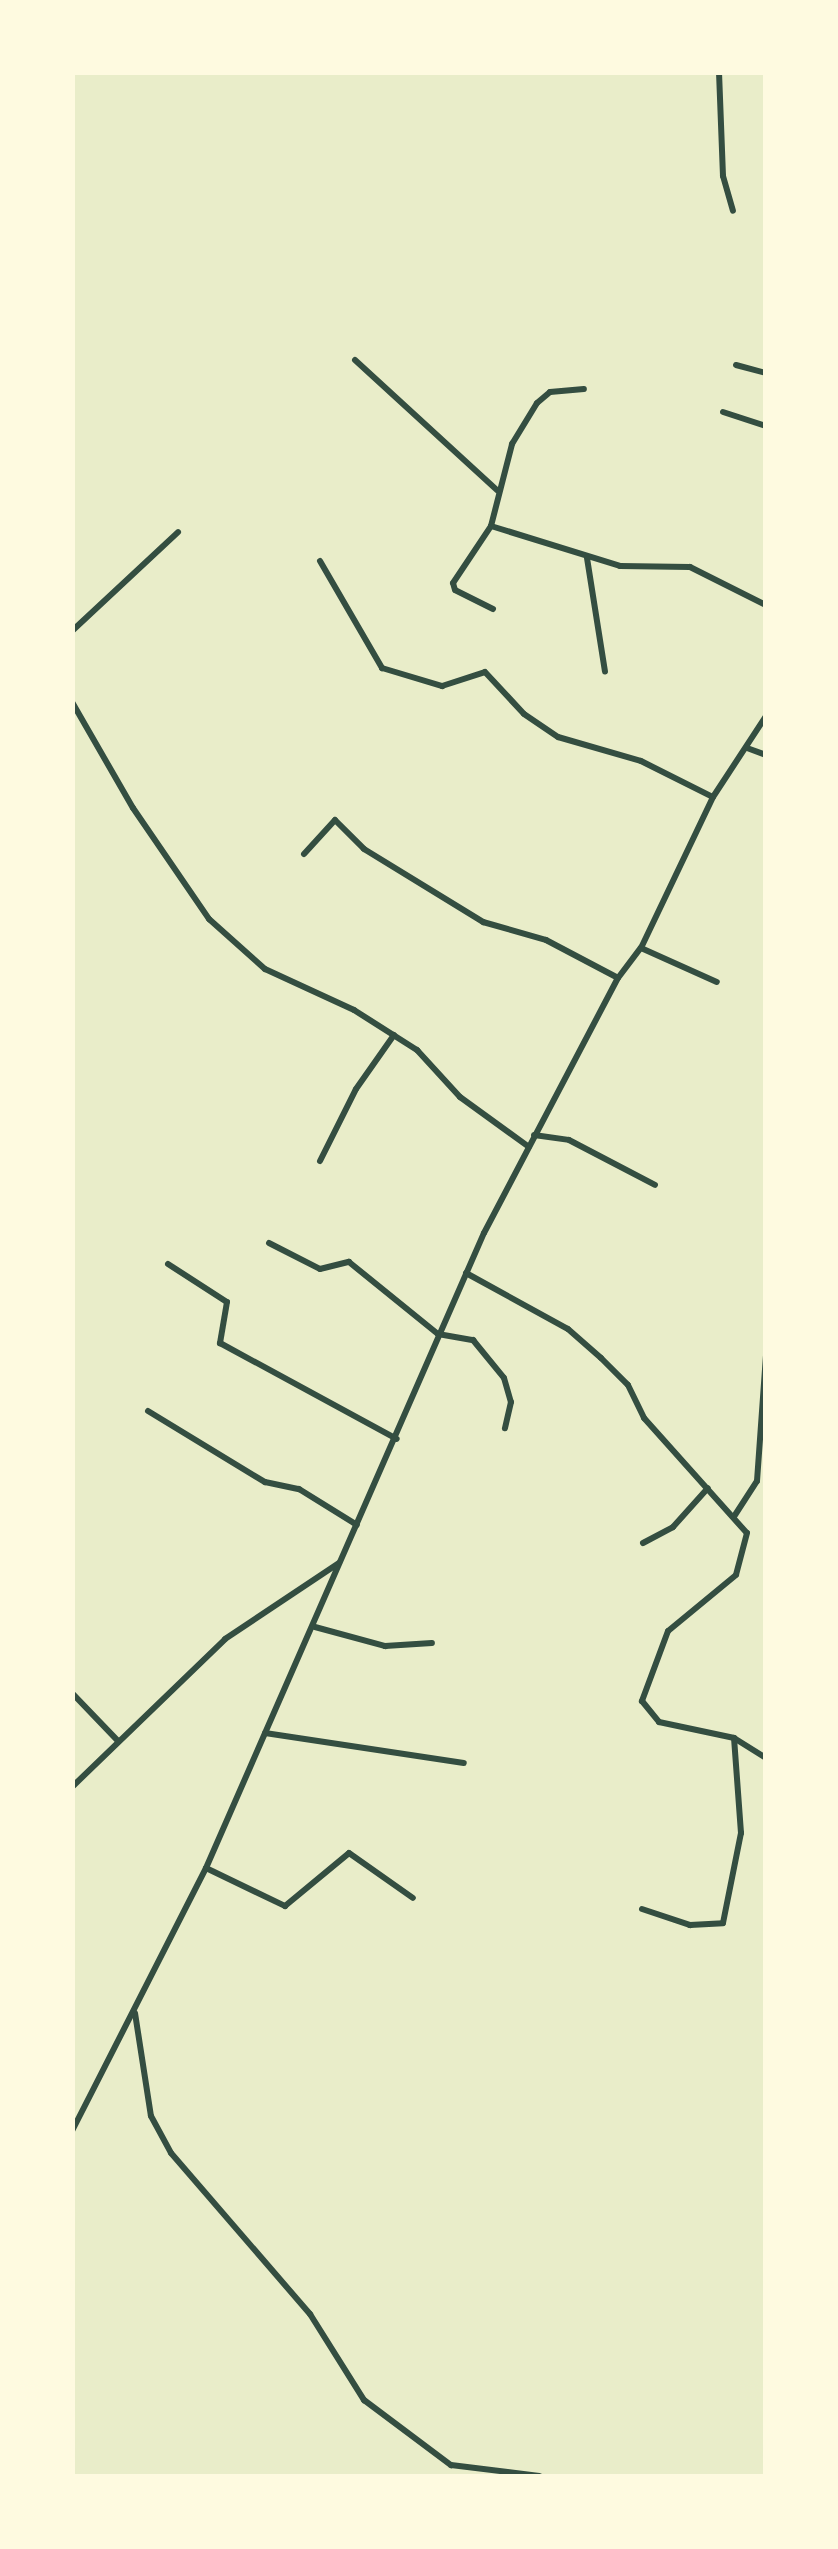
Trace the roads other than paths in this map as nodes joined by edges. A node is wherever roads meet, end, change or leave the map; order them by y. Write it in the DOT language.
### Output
graph roads {
  1 [pos="718,72"];
  2 [pos="733,211"];
  3 [pos="355,360"];
  4 [pos="736,365"];
  5 [pos="766,373"];
  6 [pos="584,388"];
  7 [pos="722,412"];
  8 [pos="766,426"];
  9 [pos="497,490"];
  10 [pos="491,526"];
  11 [pos="178,532"];
  12 [pos="588,558"];
  13 [pos="320,560"];
  14 [pos="766,606"];
  15 [pos="493,608"];
  16 [pos="72,631"];
  17 [pos="605,672"];
  18 [pos="72,702"];
  19 [pos="766,716"];
  20 [pos="747,748"];
  21 [pos="766,755"];
  22 [pos="713,798"];
  23 [pos="304,854"];
  24 [pos="641,948"];
  25 [pos="618,978"];
  26 [pos="717,982"];
  27 [pos="394,1035"];
  28 [pos="534,1135"];
  29 [pos="529,1147"];
  30 [pos="320,1162"];
  31 [pos="655,1185"];
  32 [pos="269,1244"];
  33 [pos="168,1264"];
  34 [pos="466,1273"];
  35 [pos="438,1334"];
  36 [pos="766,1356"];
  37 [pos="763,1380"];
  38 [pos="148,1411"];
  39 [pos="505,1428"];
  40 [pos="397,1439"];
  41 [pos="762,1450"];
  42 [pos="708,1488"];
  43 [pos="735,1515"];
  44 [pos="357,1525"];
  45 [pos="643,1543"];
  46 [pos="340,1562"];
  47 [pos="315,1627"];
  48 [pos="432,1644"];
  49 [pos="72,1692"];
  50 [pos="265,1733"];
  51 [pos="734,1738"];
  52 [pos="118,1741"];
  53 [pos="766,1758"];
  54 [pos="464,1763"];
  55 [pos="72,1787"];
  56 [pos="206,1868"];
  57 [pos="414,1898"];
  58 [pos="642,1909"];
  59 [pos="135,2012"];
  60 [pos="72,2131"];
  61 [pos="539,2476"];
  1 -- 2 [label="street"];
  3 -- 9 [label="street"];
  4 -- 5 [label="street"];
  6 -- 9 [label="street"];
  7 -- 8 [label="street"];
  9 -- 10 [label="street"];
  10 -- 12 [label="street"];
  10 -- 15 [label="street"];
  11 -- 16 [label="street"];
  12 -- 14 [label="street"];
  12 -- 17 [label="street"];
  13 -- 22 [label="street"];
  18 -- 27 [label="street"];
  19 -- 20 [label="street"];
  20 -- 21 [label="street"];
  20 -- 22 [label="street"];
  22 -- 24 [label="street"];
  23 -- 25 [label="street"];
  24 -- 25 [label="street"];
  24 -- 26 [label="street"];
  25 -- 28 [label="street"];
  27 -- 29 [label="street"];
  27 -- 30 [label="street"];
  28 -- 29 [label="street"];
  28 -- 31 [label="street"];
  29 -- 34 [label="street"];
  32 -- 35 [label="street"];
  33 -- 40 [label="street"];
  34 -- 35 [label="street"];
  34 -- 42 [label="street"];
  35 -- 39 [label="street"];
  35 -- 40 [label="street"];
  36 -- 37 [label="street"];
  37 -- 41 [label="street"];
  38 -- 44 [label="street"];
  40 -- 44 [label="street"];
  41 -- 43 [label="street"];
  42 -- 43 [label="street"];
  42 -- 45 [label="street"];
  43 -- 51 [label="street"];
  44 -- 46 [label="street"];
  46 -- 47 [label="street"];
  46 -- 52 [label="street"];
  47 -- 48 [label="street"];
  47 -- 50 [label="street"];
  49 -- 52 [label="street"];
  50 -- 54 [label="street"];
  50 -- 56 [label="street"];
  51 -- 53 [label="street"];
  51 -- 58 [label="street"];
  52 -- 55 [label="street"];
  56 -- 57 [label="street"];
  56 -- 59 [label="street"];
  59 -- 60 [label="street"];
  59 -- 61 [label="street"];
}
